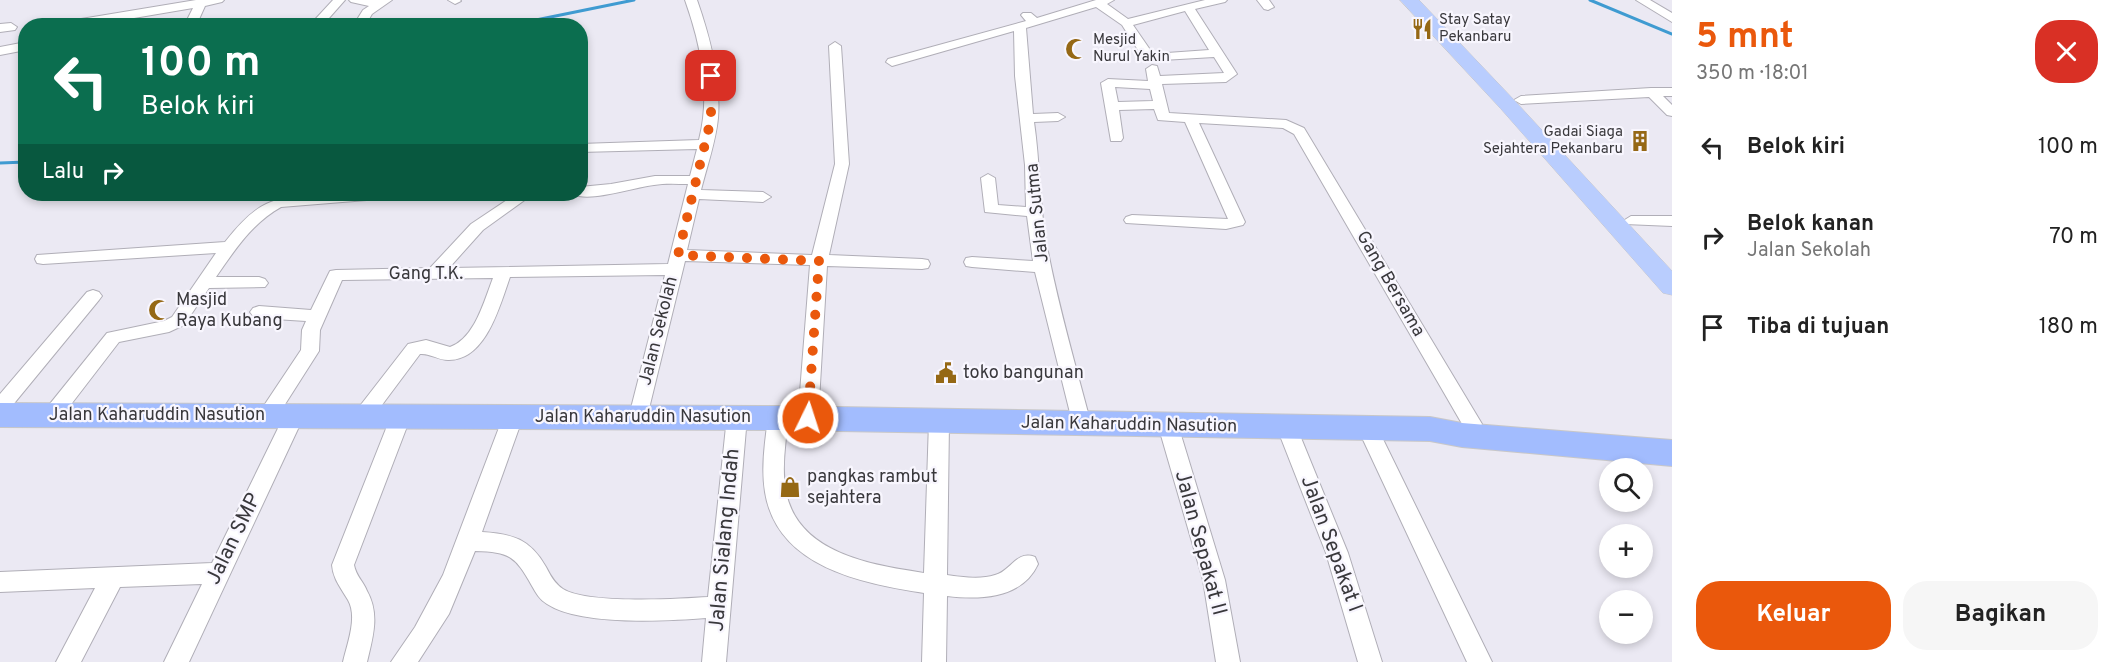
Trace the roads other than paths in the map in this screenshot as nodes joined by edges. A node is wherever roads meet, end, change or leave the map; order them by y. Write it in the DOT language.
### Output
graph roads {
  1 [pos="218,0"];
  2 [pos="339,0"];
  3 [pos="355,0"];
  4 [pos="692,0"];
  5 [pos="1221,0"];
  6 [pos="1409,0"];
  7 [pos="1426,0"];
  8 [pos="1642,0"];
  9 [pos="201,1"];
  10 [pos="383,2"];
  11 [pos="1095,2"];
  12 [pos="1188,7"];
  13 [pos="107,18"];
  14 [pos="194,18"];
  15 [pos="322,18"];
  16 [pos="364,18"];
  17 [pos="1672,18"];
  18 [pos="1027,21"];
  19 [pos="1126,22"];
  20 [pos="1446,30"];
  21 [pos="835,46"];
  22 [pos="18,48"];
  23 [pos="0,53"];
  24 [pos="1218,53"];
  25 [pos="892,62"];
  26 [pos="1154,78"];
  27 [pos="1651,92"];
  28 [pos="1672,92"];
  29 [pos="1521,100"];
  30 [pos="1159,105"];
  31 [pos="1112,106"];
  32 [pos="1255,107"];
  33 [pos="1672,112"];
  34 [pos="1058,117"];
  35 [pos="1026,118"];
  36 [pos="1190,119"];
  37 [pos="1264,123"];
  38 [pos="1116,138"];
  39 [pos="705,144"];
  40 [pos="588,148"];
  41 [pos="988,178"];
  42 [pos="695,187"];
  43 [pos="588,191"];
  44 [pos="763,197"];
  45 [pos="310,201"];
  46 [pos="515,201"];
  47 [pos="1034,212"];
  48 [pos="1132,220"];
  49 [pos="1632,221"];
  50 [pos="1672,221"];
  51 [pos="231,247"];
  52 [pos="43,259"];
  53 [pos="819,261"];
  54 [pos="676,262"];
  55 [pos="972,262"];
  56 [pos="1672,263"];
  57 [pos="922,264"];
  58 [pos="1043,267"];
  59 [pos="435,273"];
  60 [pos="503,274"];
  61 [pos="206,282"];
  62 [pos="259,283"];
  63 [pos="1672,287"];
  64 [pos="93,296"];
  65 [pos="259,312"];
  66 [pos="317,316"];
  67 [pos="0,407"];
  68 [pos="0,414"];
  69 [pos="52,415"];
  70 [pos="281,416"];
  71 [pos="363,416"];
  72 [pos="401,416"];
  73 [pos="513,417"];
  74 [pos="639,417"];
  75 [pos="736,417"];
  76 [pos="793,418"];
  77 [pos="939,422"];
  78 [pos="1081,424"];
  79 [pos="1168,425"];
  80 [pos="1287,428"];
  81 [pos="1368,429"];
  82 [pos="1475,430"];
  83 [pos="1672,439"];
  84 [pos="1672,453"];
  85 [pos="466,541"];
  86 [pos="1027,564"];
  87 [pos="218,573"];
  88 [pos="112,577"];
  89 [pos="0,582"];
  90 [pos="936,584"];
  91 [pos="718,607"];
  92 [pos="68,662"];
  93 [pos="176,662"];
  94 [pos="355,662"];
  95 [pos="403,662"];
  96 [pos="714,662"];
  97 [pos="934,662"];
  98 [pos="1228,662"];
  99 [pos="1370,662"];
  100 [pos="1480,662"];
  1 -- 9 [label="street"];
  2 -- 15 [label="street"];
  3 -- 10 [label="street"];
  4 -- 39 [label="street, Jalan Sekolah"];
  5 -- 12 [label="street"];
  6 -- 20 [label="main road"];
  7 -- 20 [label="main road"];
  8 -- 17 [label="street"];
  9 -- 13 [label="street"];
  9 -- 14 [label="street"];
  10 -- 16 [label="street"];
  11 -- 18 [label="street"];
  11 -- 19 [label="street"];
  12 -- 19 [label="street"];
  12 -- 24 [label="street"];
  18 -- 25 [label="street"];
  18 -- 35 [label="street, Jalan Sutma"];
  19 -- 24 [label="street"];
  20 -- 29 [label="main road"];
  20 -- 63 [label="main road"];
  21 -- 53 [label="street"];
  22 -- 23 [label="street"];
  24 -- 26 [label="street"];
  26 -- 30 [label="street"];
  26 -- 31 [label="street"];
  27 -- 28 [label="street"];
  27 -- 29 [label="street"];
  27 -- 33 [label="street"];
  29 -- 49 [label="main road"];
  30 -- 31 [label="street"];
  30 -- 36 [label="street"];
  31 -- 38 [label="street"];
  32 -- 37 [label="street"];
  34 -- 35 [label="street"];
  35 -- 47 [label="street, Jalan Sutma"];
  36 -- 37 [label="street"];
  36 -- 48 [label="street"];
  37 -- 82 [label="street, Gang Bersama"];
  39 -- 40 [label="street"];
  39 -- 42 [label="street, Jalan Sekolah"];
  41 -- 47 [label="street"];
  42 -- 43 [label="street"];
  42 -- 44 [label="street"];
  42 -- 54 [label="street, Jalan Sekolah"];
  45 -- 51 [label="street"];
  46 -- 59 [label="street"];
  47 -- 58 [label="street, Jalan Sutma"];
  49 -- 50 [label="street"];
  49 -- 56 [label="main road"];
  51 -- 52 [label="street"];
  51 -- 61 [label="street"];
  53 -- 54 [label="street, Gang T.K."];
  53 -- 57 [label="street, Gang T.K."];
  53 -- 76 [label="street"];
  54 -- 60 [label="street, Gang T.K."];
  54 -- 74 [label="street, Jalan Sekolah"];
  55 -- 58 [label="street"];
  58 -- 78 [label="street, Jalan Sutma"];
  59 -- 60 [label="street, Gang T.K."];
  59 -- 66 [label="street, Gang T.K."];
  60 -- 71 [label="street"];
  61 -- 62 [label="street"];
  61 -- 69 [label="street"];
  64 -- 67 [label="street"];
  65 -- 66 [label="street"];
  66 -- 70 [label="street, Gang T.K."];
  68 -- 69 [label="highway, Jalan Kaharuddin Nasution"];
  69 -- 70 [label="highway, Jalan Kaharuddin Nasution"];
  70 -- 71 [label="highway, Jalan Kaharuddin Nasution"];
  70 -- 87 [label="street, Jalan SMP"];
  71 -- 72 [label="highway, Jalan Kaharuddin Nasution"];
  72 -- 73 [label="highway, Jalan Kaharuddin Nasution"];
  72 -- 94 [label="street"];
  73 -- 74 [label="highway, Jalan Kaharuddin Nasution"];
  73 -- 85 [label="street"];
  74 -- 75 [label="highway, Jalan Kaharuddin Nasution"];
  75 -- 76 [label="highway, Jalan Kaharuddin Nasution"];
  75 -- 91 [label="street, Jalan Sialang Indah"];
  76 -- 77 [label="highway, Jalan Kaharuddin Nasution"];
  76 -- 90 [label="street"];
  77 -- 78 [label="highway, Jalan Kaharuddin Nasution"];
  77 -- 90 [label="street"];
  78 -- 79 [label="highway, Jalan Kaharuddin Nasution"];
  79 -- 80 [label="highway, Jalan Kaharuddin Nasution"];
  79 -- 98 [label="street, Jalan Sepakat II"];
  80 -- 81 [label="highway, Jalan Kaharuddin Nasution"];
  80 -- 99 [label="street, Jalan Sepakat I"];
  81 -- 82 [label="highway, Jalan Kaharuddin Nasution"];
  81 -- 100 [label="street"];
  82 -- 83 [label="highway, Jalan Kaharuddin Nasution"];
  82 -- 84 [label="highway, Jalan Kaharuddin Nasution"];
  85 -- 91 [label="street"];
  85 -- 95 [label="street"];
  86 -- 90 [label="street"];
  87 -- 88 [label="street"];
  87 -- 93 [label="street, Jalan SMP"];
  88 -- 89 [label="street"];
  88 -- 92 [label="street"];
  90 -- 97 [label="street"];
  91 -- 96 [label="street, Jalan Sialang Indah"];
}
